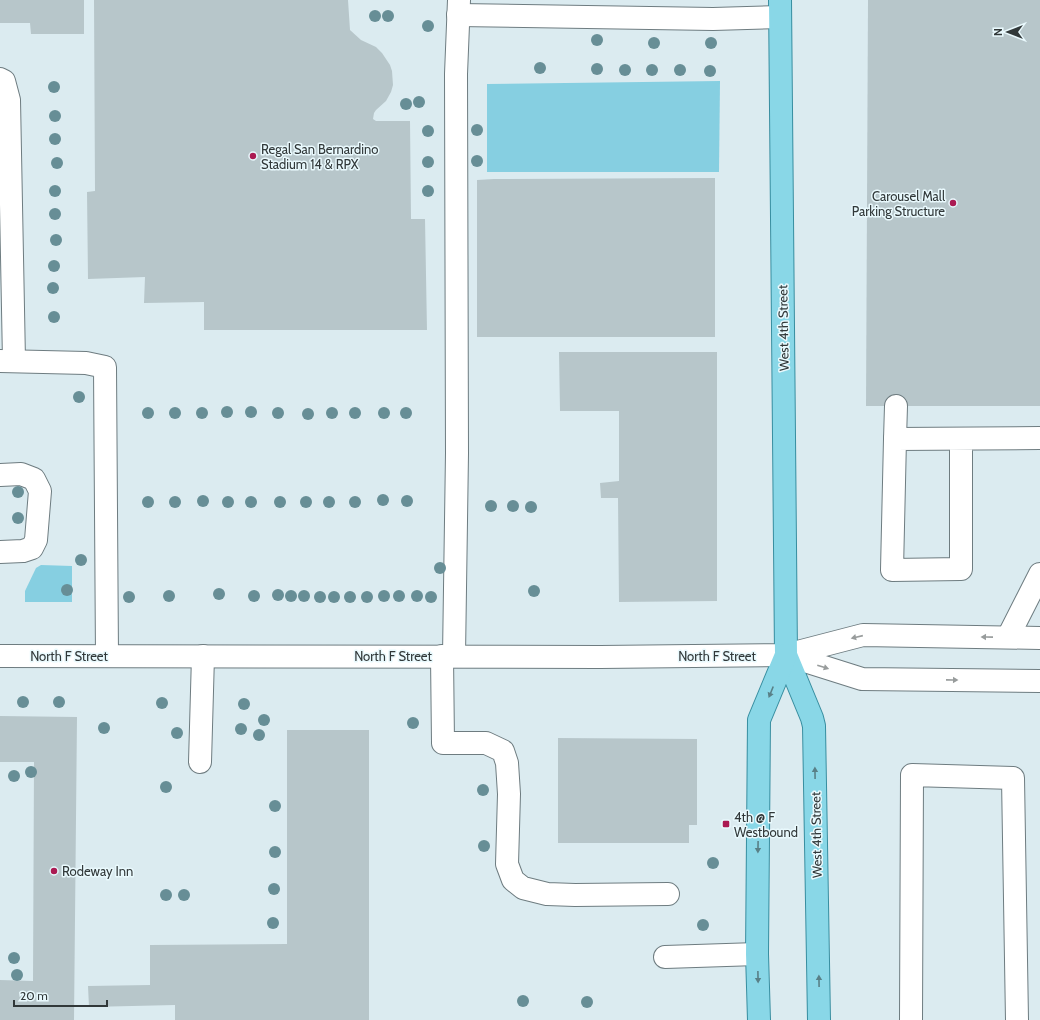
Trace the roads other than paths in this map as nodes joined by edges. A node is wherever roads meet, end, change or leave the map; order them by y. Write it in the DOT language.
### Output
graph roads {
  1 [pos="458,8"];
  2 [pos="780,9"];
  3 [pos="0,79"];
  4 [pos="7,361"];
  5 [pos="896,406"];
  6 [pos="1040,438"];
  7 [pos="895,439"];
  8 [pos="961,439"];
  9 [pos="0,475"];
  10 [pos="0,552"];
  11 [pos="1040,574"];
  12 [pos="1008,637"];
  13 [pos="1040,638"];
  14 [pos="0,656"];
  15 [pos="107,656"];
  16 [pos="203,656"];
  17 [pos="448,656"];
  18 [pos="786,656"];
  19 [pos="1040,681"];
  20 [pos="200,762"];
  21 [pos="668,894"];
  22 [pos="757,954"];
  23 [pos="665,956"];
  24 [pos="759,1020"];
  25 [pos="819,1020"];
  26 [pos="911,1020"];
  27 [pos="1017,1020"];
  1 -- 2 [label="street"];
  1 -- 17 [label="street"];
  2 -- 18 [label="main road, West 4th Street"];
  3 -- 4 [label="street"];
  4 -- 15 [label="street"];
  5 -- 7 [label="street"];
  6 -- 8 [label="street"];
  7 -- 8 [label="street"];
  7 -- 8 [label="street"];
  9 -- 10 [label="street"];
  11 -- 12 [label="street"];
  12 -- 13 [label="street"];
  12 -- 18 [label="street, one-way"];
  14 -- 15 [label="street, North F Street"];
  15 -- 16 [label="street, North F Street"];
  16 -- 17 [label="street, North F Street"];
  16 -- 20 [label="street"];
  17 -- 18 [label="street, North F Street"];
  17 -- 21 [label="street"];
  18 -- 19 [label="street, one-way"];
  18 -- 22 [label="main road, West 4th Street, one-way"];
  25 -- 18 [label="main road, West 4th Street, one-way"];
  22 -- 23 [label="street"];
  22 -- 24 [label="main road, West 4th Street, one-way"];
  26 -- 27 [label="street"];
}
